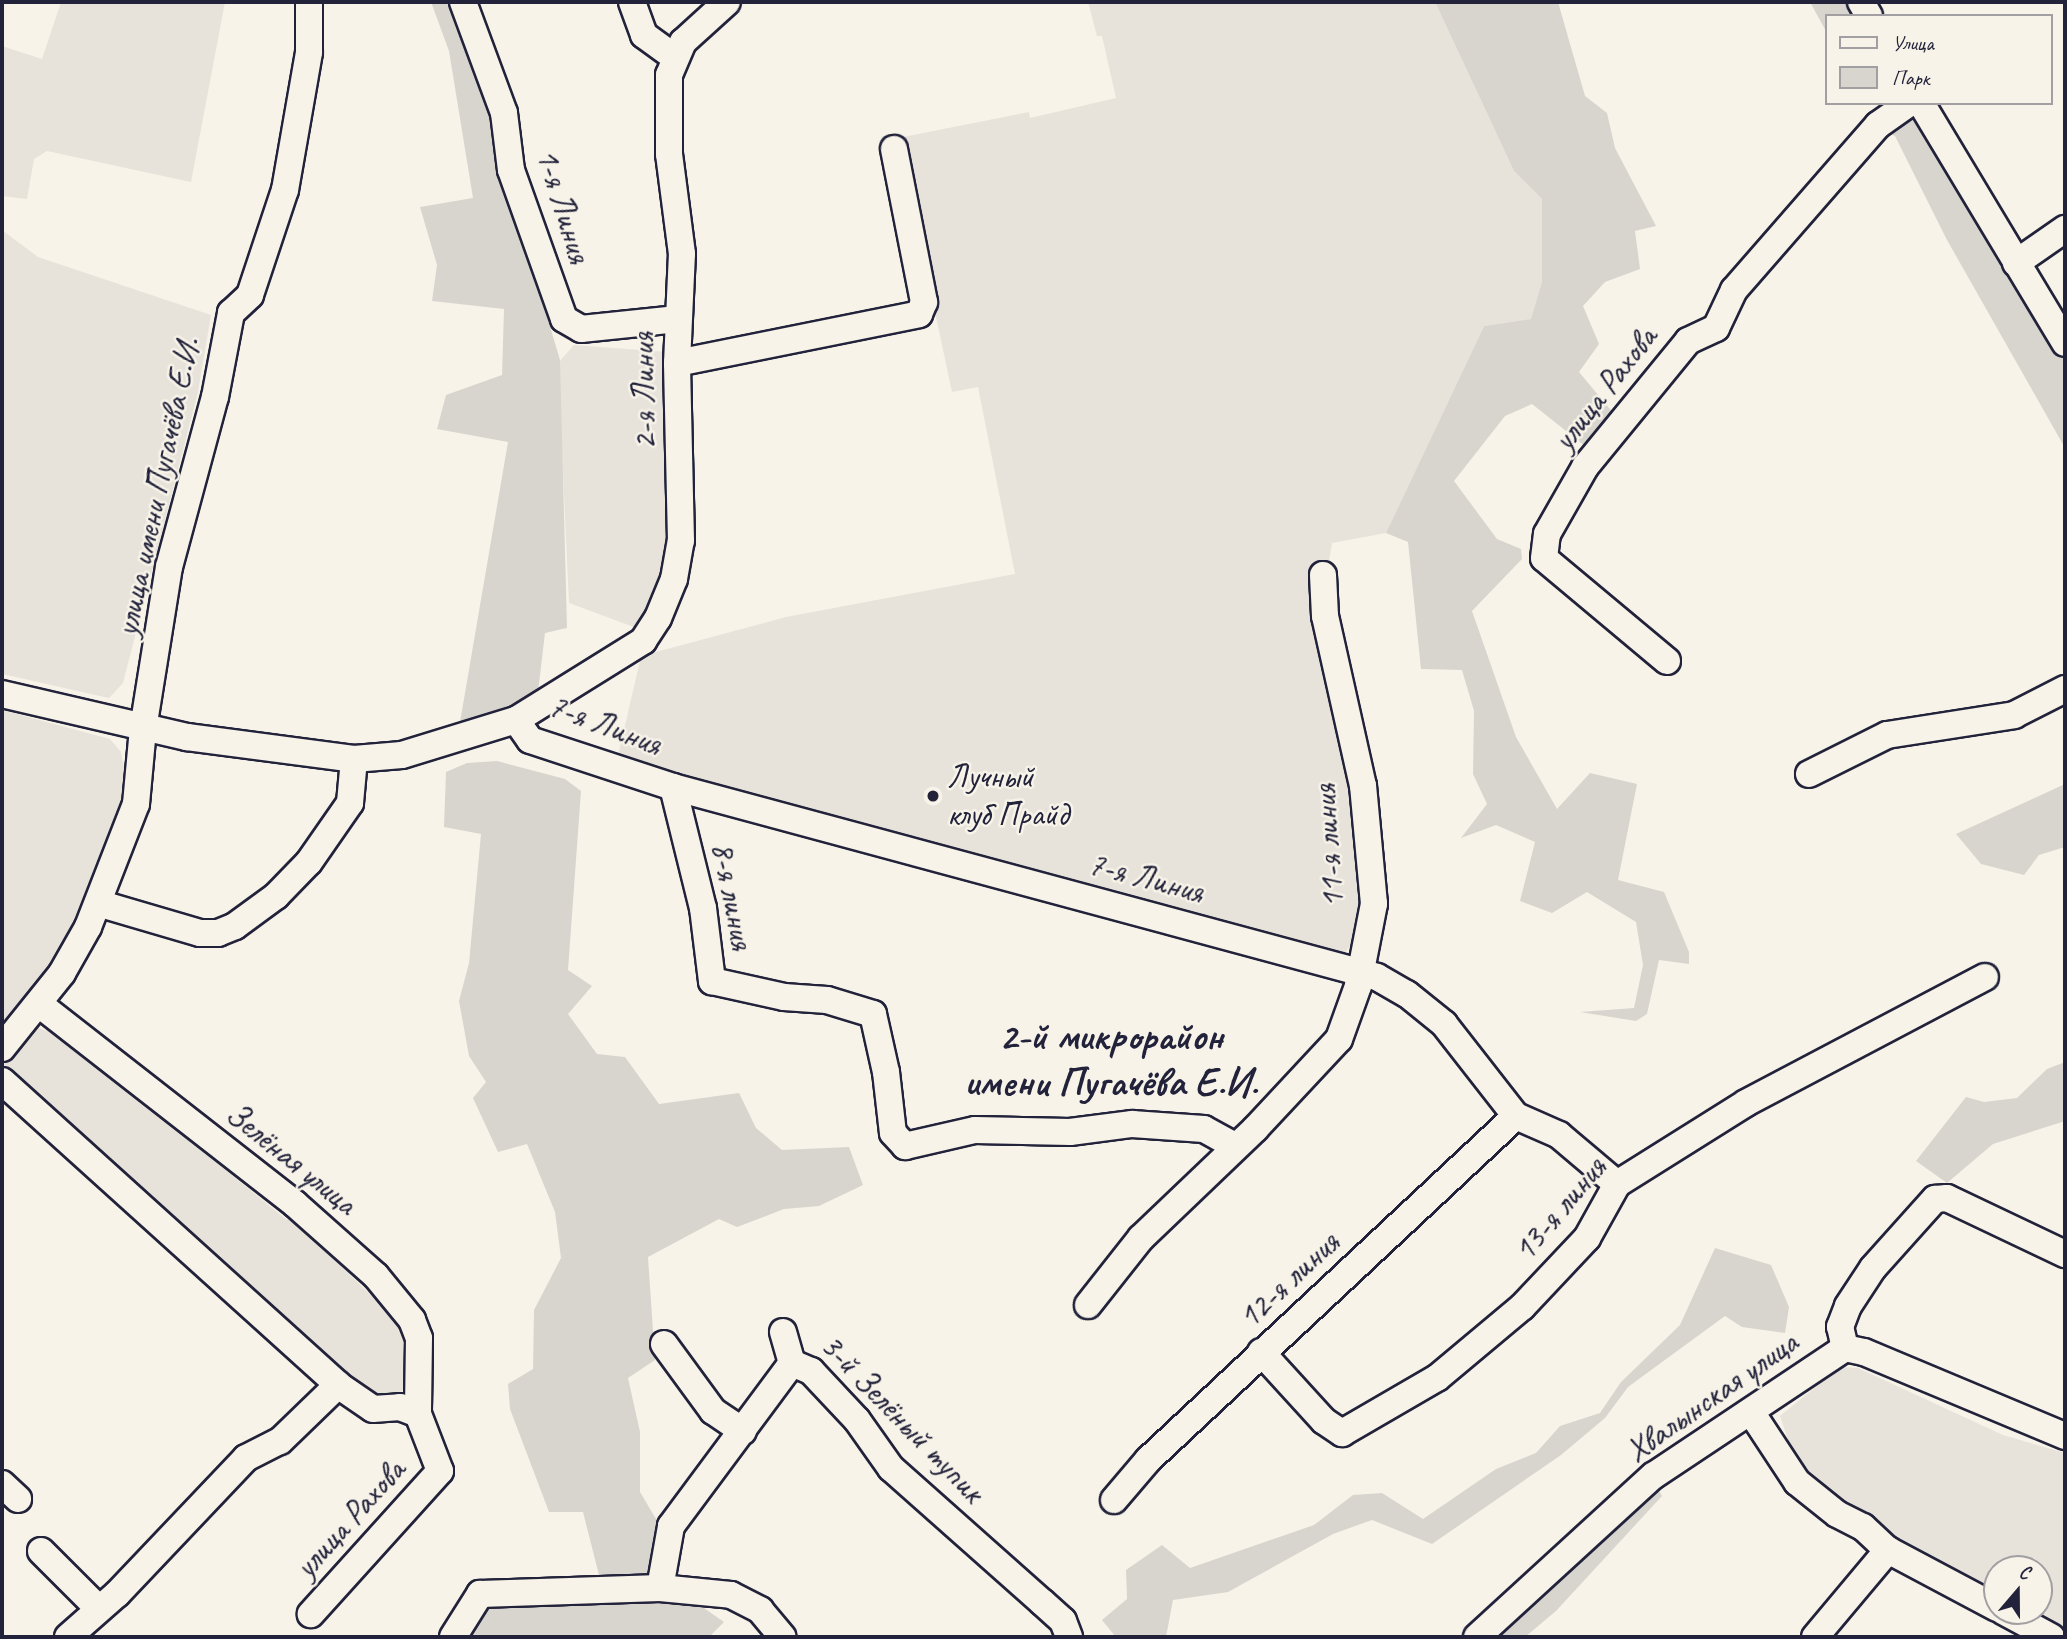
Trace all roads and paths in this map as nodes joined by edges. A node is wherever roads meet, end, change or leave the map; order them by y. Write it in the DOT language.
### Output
graph roads {
  1 [pos="309,2"];
  2 [pos="463,2"];
  3 [pos="632,2"];
  4 [pos="727,2"];
  5 [pos="674,57"];
  6 [pos="1906,105"];
  7 [pos="1922,105"];
  8 [pos="894,149"];
  9 [pos="2065,229"];
  10 [pos="2016,263"];
  11 [pos="677,319"];
  12 [pos="2065,343"];
  13 [pos="677,363"];
  14 [pos="1323,575"];
  15 [pos="1667,661"];
  16 [pos="2065,690"];
  17 [pos="2,694"];
  18 [pos="516,720"];
  19 [pos="143,729"];
  20 [pos="354,758"];
  21 [pos="1809,774"];
  22 [pos="673,787"];
  23 [pos="101,904"];
  24 [pos="1360,971"];
  25 [pos="1985,977"];
  26 [pos="39,1004"];
  27 [pos="2,1048"];
  28 [pos="2,1081"];
  29 [pos="1516,1116"];
  30 [pos="1235,1146"];
  31 [pos="1617,1184"];
  32 [pos="2065,1254"];
  33 [pos="1088,1305"];
  34 [pos="783,1332"];
  35 [pos="664,1344"];
  36 [pos="1845,1348"];
  37 [pos="1261,1352"];
  38 [pos="792,1363"];
  39 [pos="338,1385"];
  40 [pos="1752,1412"];
  41 [pos="418,1414"];
  42 [pos="743,1431"];
  43 [pos="2065,1436"];
  44 [pos="440,1471"];
  45 [pos="1114,1500"];
  46 [pos="1888,1550"];
  47 [pos="41,1551"];
  48 [pos="650,1589"];
  49 [pos="1983,1601"];
  50 [pos="98,1608"];
  51 [pos="311,1614"];
  52 [pos="2029,1625"];
  53 [pos="68,1637"];
  54 [pos="453,1637"];
  55 [pos="783,1637"];
  56 [pos="1069,1637"];
  57 [pos="1477,1637"];
  58 [pos="1815,1637"];
  59 [pos="2051,1637"];
  1 -- 19 [label="street, улица имени Пугачёва Е.И."];
  2 -- 11 [label="street, 1-я Линия"];
  3 -- 5 [label="street"];
  4 -- 5 [label="street"];
  5 -- 11 [label="street, 2-я Линия"];
  6 -- 15 [label="street, улица Рахова"];
  7 -- 10 [label="street"];
  8 -- 13 [label="street"];
  9 -- 10 [label="street"];
  10 -- 12 [label="street"];
  11 -- 13 [label="street, 2-я Линия"];
  13 -- 18 [label="street, 2-я Линия"];
  14 -- 24 [label="street, 11-я линия"];
  16 -- 21 [label="street"];
  17 -- 19 [label="street, 2-я Линия"];
  18 -- 20 [label="street, 2-я Линия"];
  18 -- 22 [label="street, 7-я Линия"];
  19 -- 20 [label="street, 2-я Линия"];
  19 -- 23 [label="street, улица имени Пугачёва Е.И."];
  20 -- 23 [label="street"];
  22 -- 24 [label="street, 7-я Линия"];
  22 -- 30 [label="street, 8-я линия"];
  23 -- 26 [label="street, улица имени Пугачёва Е.И."];
  24 -- 29 [label="street, 7-я Линия"];
  24 -- 30 [label="street, 11-я линия"];
  25 -- 31 [label="street, 13-я линия"];
  26 -- 27 [label="street, улица имени Пугачёва Е.И."];
  26 -- 41 [label="street, Зелёная улица"];
  28 -- 39 [label="street"];
  29 -- 31 [label="street, 7-я Линия"];
  29 -- 37 [label="street, 12-я линия"];
  30 -- 33 [label="street, 11-я линия"];
  31 -- 37 [label="street, 13-я линия"];
  32 -- 36 [label="street, Хвалынская улица"];
  34 -- 38 [label="street, 3-й Зелёный тупик"];
  35 -- 42 [label="street"];
  36 -- 40 [label="street, Хвалынская улица"];
  36 -- 43 [label="street"];
  37 -- 45 [label="street, 12-я линия"];
  38 -- 42 [label="street"];
  38 -- 56 [label="street, 3-й Зелёный тупик"];
  39 -- 41 [label="street"];
  39 -- 50 [label="street"];
  40 -- 46 [label="street"];
  40 -- 57 [label="street, Хвалынская улица"];
  41 -- 44 [label="street, Зелёная улица"];
  42 -- 48 [label="street"];
  44 -- 51 [label="street, улица Рахова"];
  46 -- 49 [label="street"];
  46 -- 58 [label="street"];
  47 -- 50 [label="street"];
  48 -- 54 [label="street"];
  48 -- 55 [label="street"];
  50 -- 53 [label="street"];
  52 -- 59 [label="street"];
}
